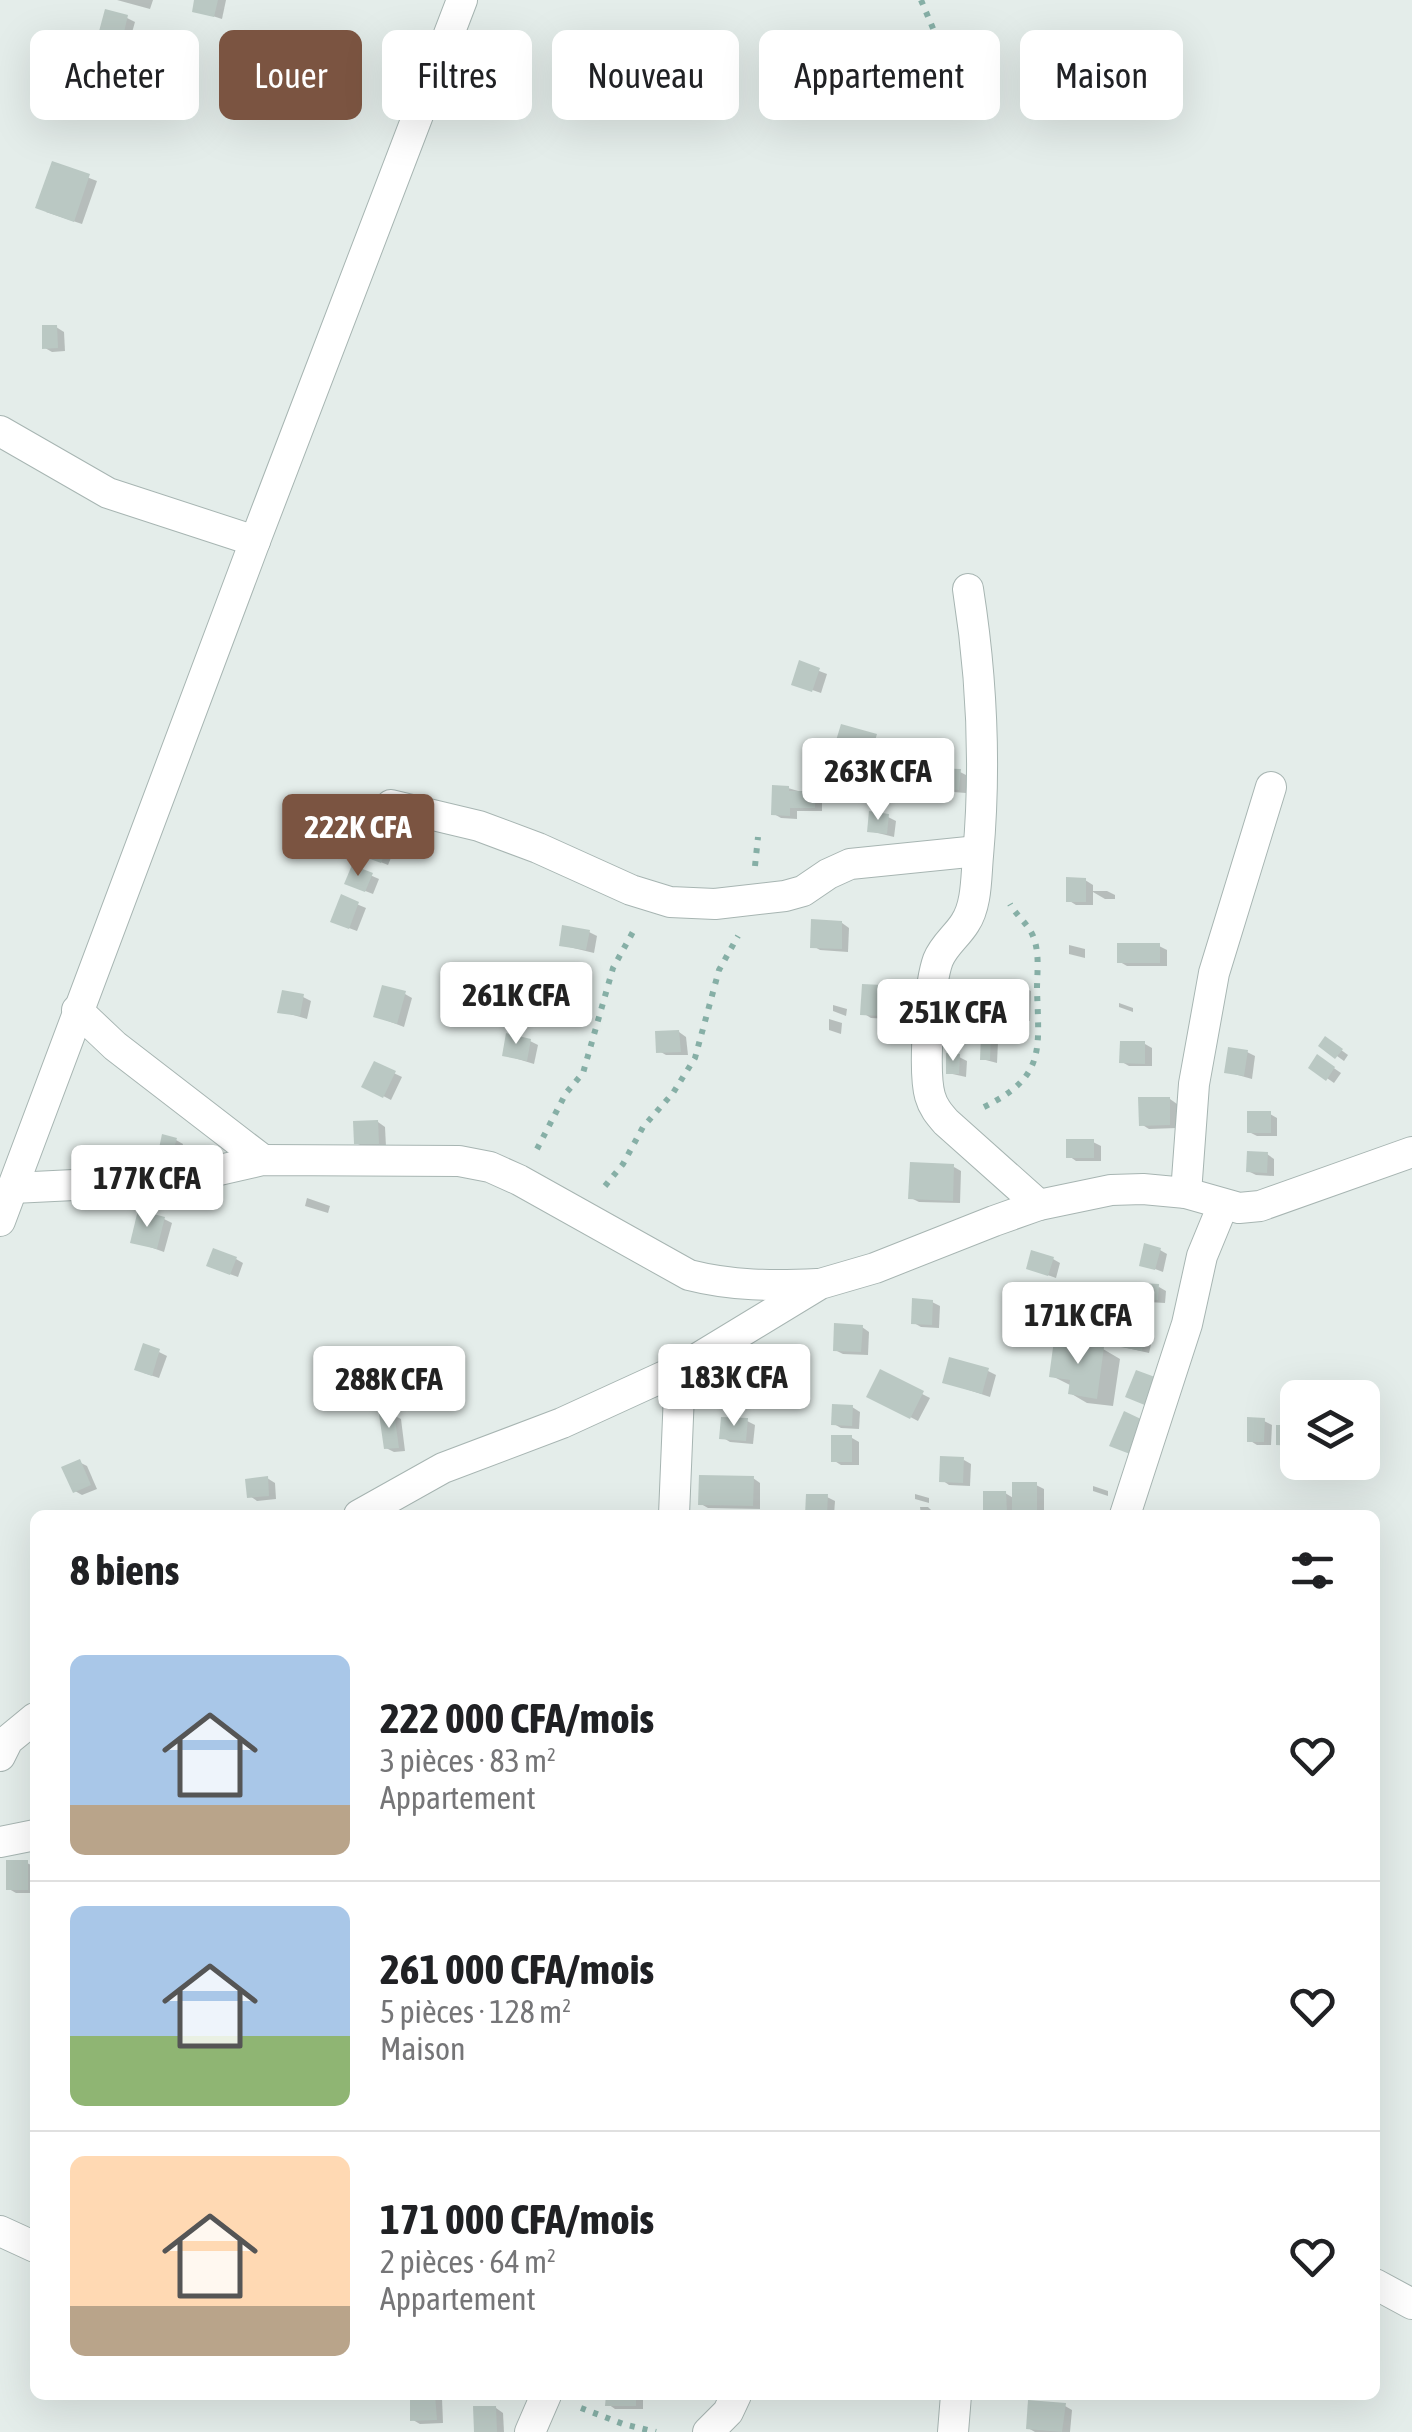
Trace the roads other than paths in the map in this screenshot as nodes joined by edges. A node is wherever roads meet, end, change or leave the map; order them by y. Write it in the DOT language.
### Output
graph roads {
  1 [pos="462,0"];
  2 [pos="0,430"];
  3 [pos="255,541"];
  4 [pos="968,590"];
  5 [pos="1270,787"];
  6 [pos="392,805"];
  7 [pos="978,850"];
  8 [pos="77,1010"];
  9 [pos="1412,1152"];
  10 [pos="263,1160"];
  11 [pos="13,1188"];
  12 [pos="1186,1193"];
  13 [pos="1039,1205"];
  14 [pos="1222,1205"];
  15 [pos="0,1221"];
  16 [pos="820,1284"];
  17 [pos="680,1369"];
  18 [pos="368,1510"];
  19 [pos="674,1510"];
  20 [pos="1127,1510"];
  21 [pos="30,1722"];
  22 [pos="0,1756"];
  23 [pos="30,1836"];
  24 [pos="0,1842"];
  25 [pos="0,2231"];
  26 [pos="30,2245"];
  27 [pos="1380,2287"];
  28 [pos="1412,2304"];
  29 [pos="558,2400"];
  30 [pos="734,2400"];
  31 [pos="956,2400"];
  32 [pos="530,2432"];
  33 [pos="708,2432"];
  34 [pos="953,2432"];
  1 -- 3 [label="street"];
  2 -- 3 [label="street"];
  3 -- 8 [label="street"];
  4 -- 7 [label="street"];
  5 -- 12 [label="street"];
  6 -- 7 [label="street"];
  7 -- 13 [label="street"];
  8 -- 10 [label="street"];
  8 -- 11 [label="street"];
  9 -- 14 [label="street"];
  10 -- 11 [label="street"];
  10 -- 16 [label="street"];
  11 -- 15 [label="street"];
  12 -- 13 [label="street"];
  12 -- 14 [label="street"];
  13 -- 16 [label="street"];
  14 -- 20 [label="street"];
  16 -- 17 [label="street"];
  17 -- 18 [label="street"];
  17 -- 19 [label="street"];
  21 -- 22 [label="street"];
  23 -- 24 [label="street"];
  25 -- 26 [label="street"];
  27 -- 28 [label="street"];
  29 -- 32 [label="street"];
  30 -- 33 [label="street"];
  31 -- 34 [label="street"];
}
